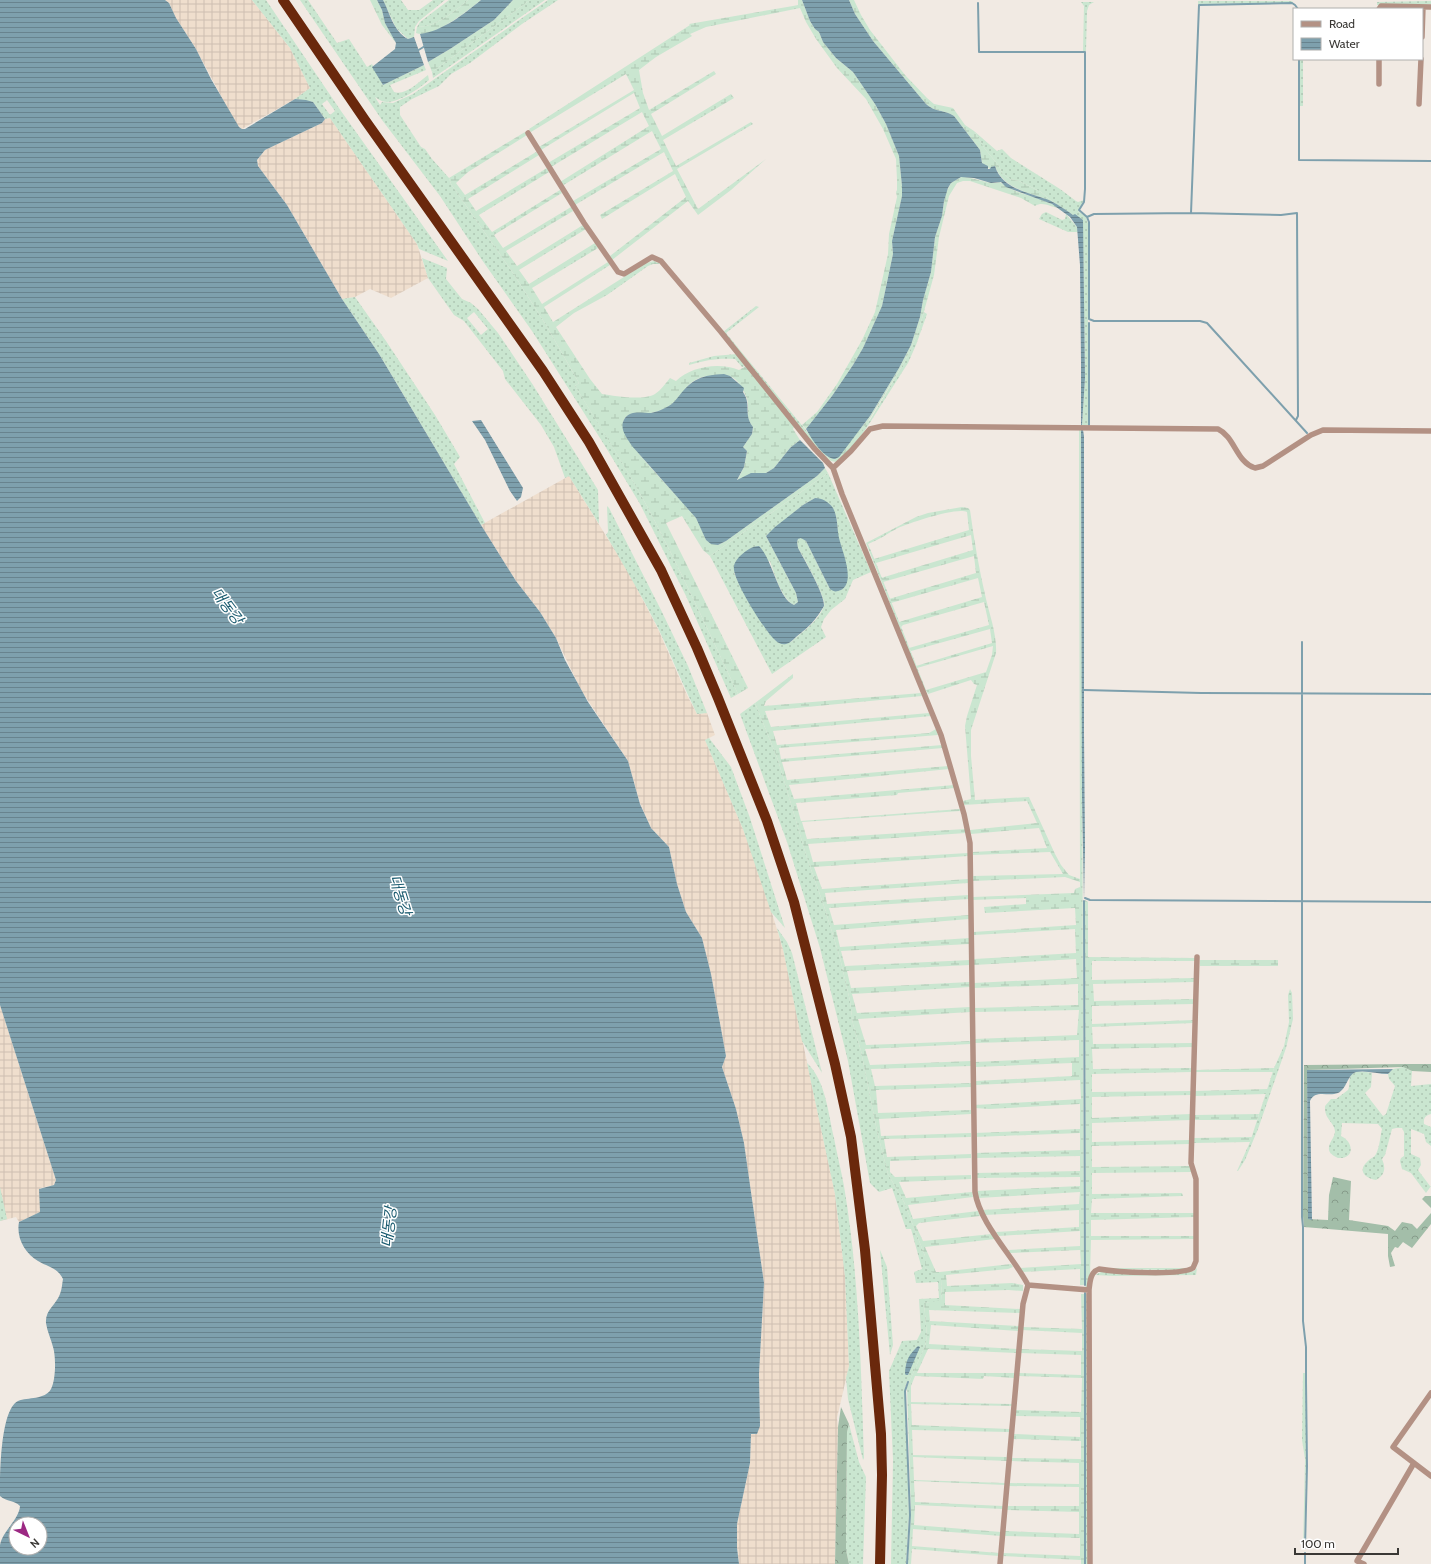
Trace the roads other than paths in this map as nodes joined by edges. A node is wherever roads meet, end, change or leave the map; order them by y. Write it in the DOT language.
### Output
graph roads {
  1 [pos="283,0"];
  2 [pos="1423,7"];
  3 [pos="1431,7"];
  4 [pos="1380,8"];
  5 [pos="1379,60"];
  6 [pos="1421,60"];
  7 [pos="1379,84"];
  8 [pos="1419,104"];
  9 [pos="528,133"];
  10 [pos="1431,431"];
  11 [pos="833,468"];
  12 [pos="1197,956"];
  13 [pos="1028,1285"];
  14 [pos="1089,1290"];
  15 [pos="1431,1393"];
  16 [pos="1414,1463"];
  17 [pos="1431,1476"];
  18 [pos="880,1564"];
  19 [pos="1000,1564"];
  20 [pos="1090,1564"];
  21 [pos="1364,1564"];
  1 -- 18 [label="highway"];
  2 -- 3 [label="street"];
  2 -- 4 [label="street"];
  5 -- 7 [label="street"];
  6 -- 8 [label="street"];
  9 -- 11 [label="street"];
  10 -- 11 [label="street"];
  11 -- 13 [label="street"];
  12 -- 14 [label="street"];
  13 -- 14 [label="street"];
  13 -- 19 [label="street"];
  14 -- 20 [label="street"];
  15 -- 16 [label="street"];
  16 -- 17 [label="street"];
  16 -- 21 [label="street"];
}
